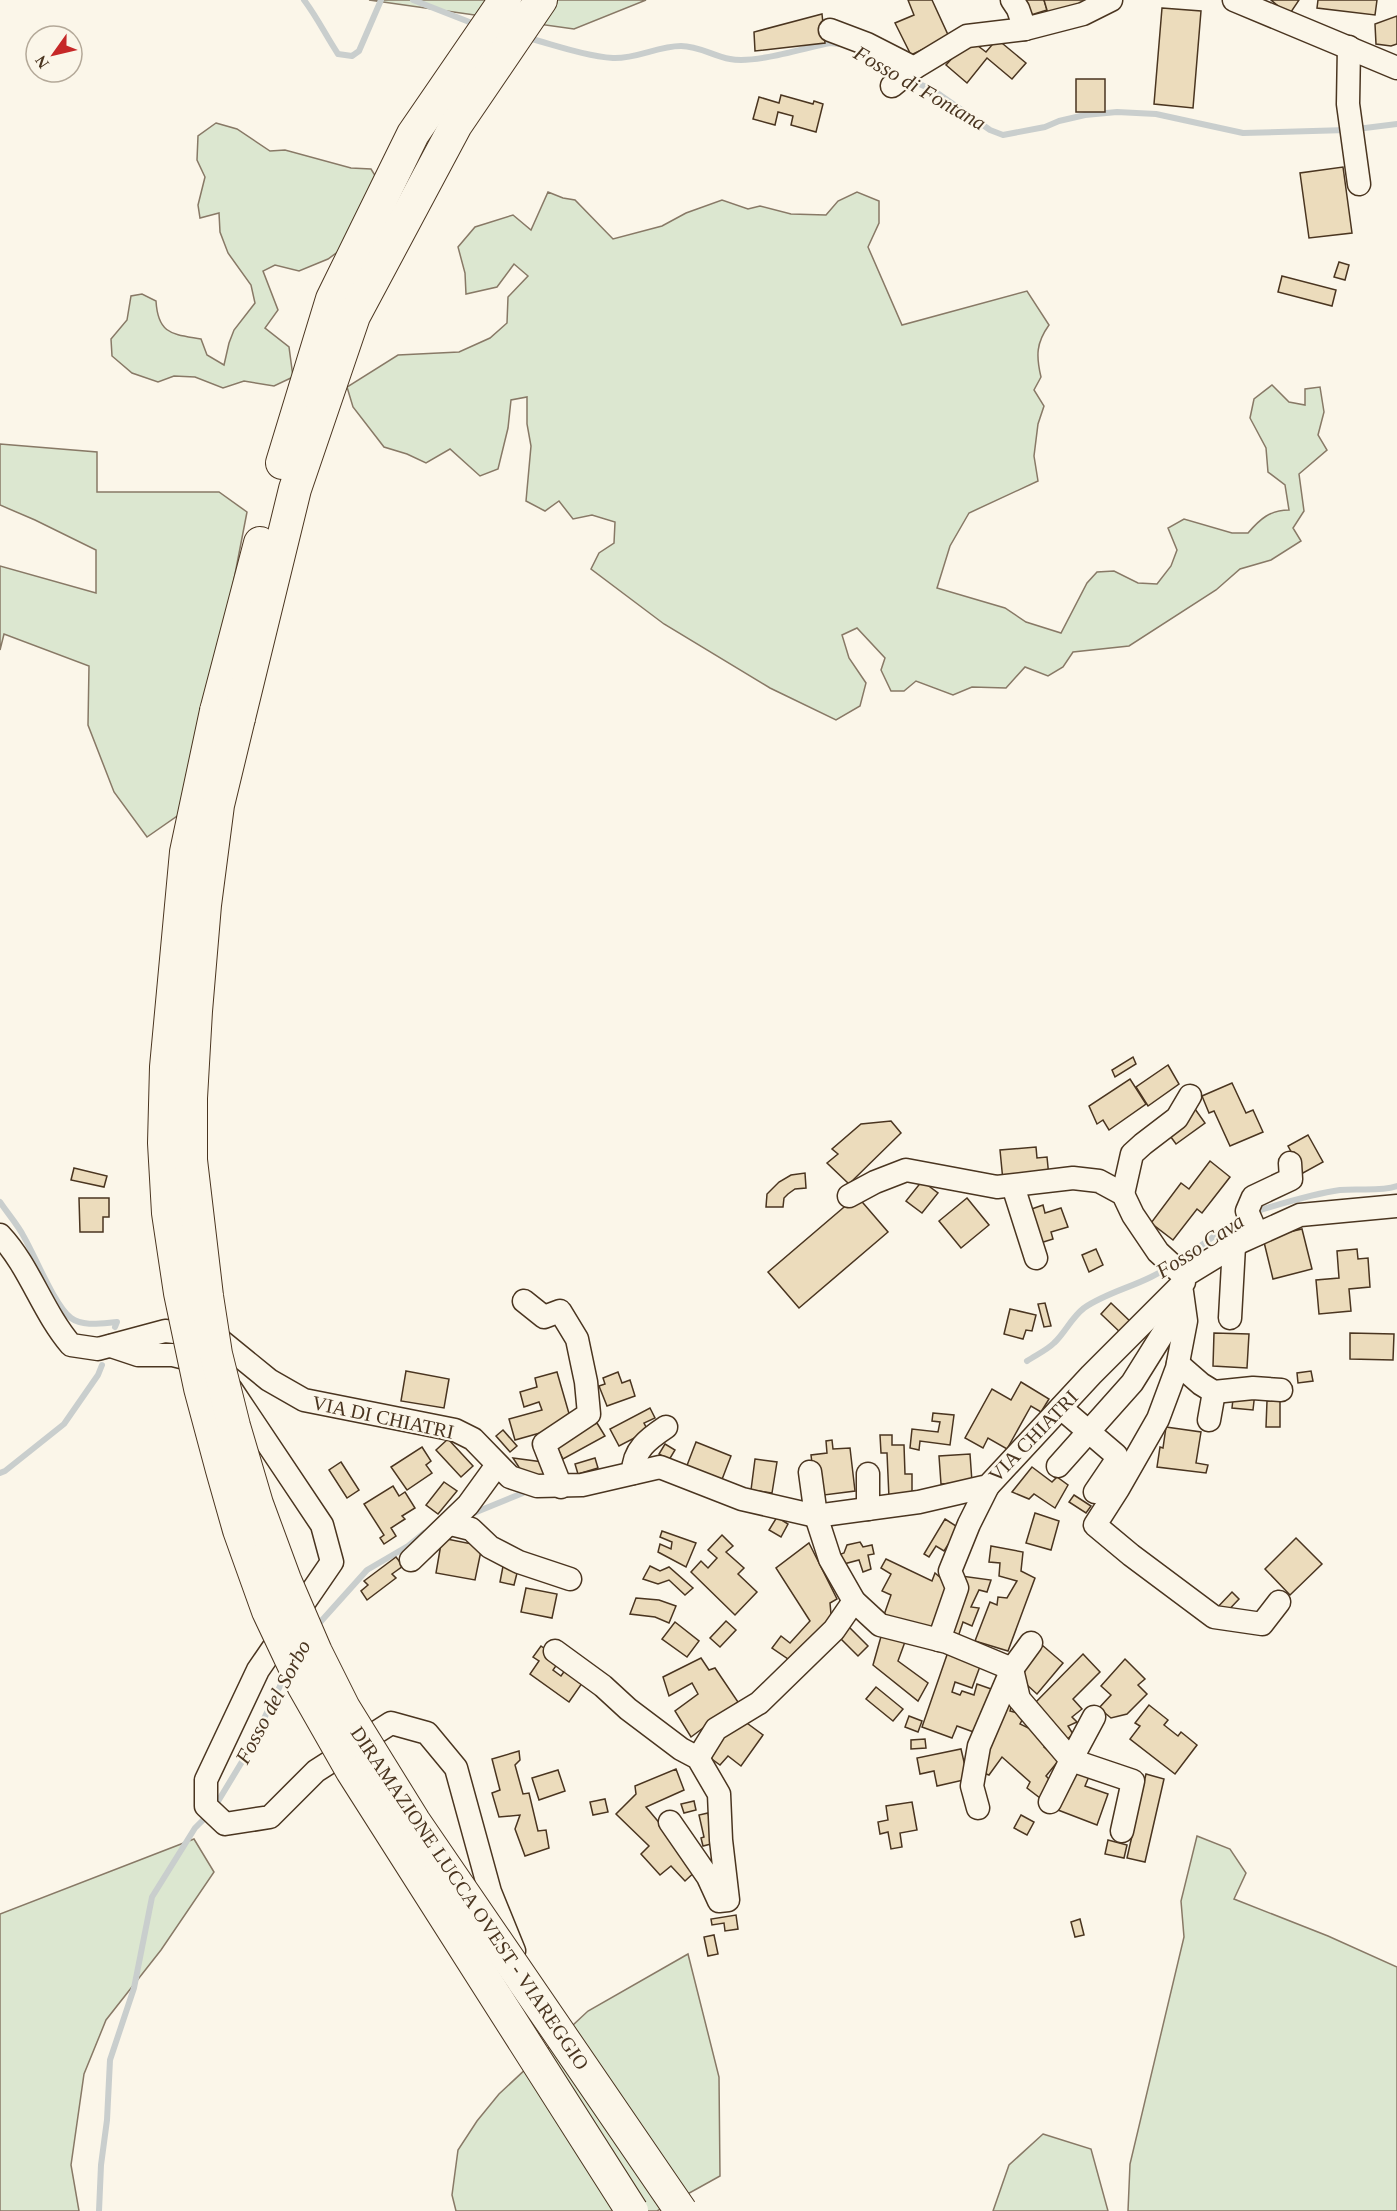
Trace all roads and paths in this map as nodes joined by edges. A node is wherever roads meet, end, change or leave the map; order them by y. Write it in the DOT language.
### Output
graph roads {
  1 [pos="505,0"];
  2 [pos="541,0"];
  3 [pos="1012,0"];
  4 [pos="1111,0"];
  5 [pos="1234,0"];
  6 [pos="1024,29"];
  7 [pos="830,30"];
  8 [pos="1349,47"];
  9 [pos="1397,68"];
  10 [pos="1359,184"];
  11 [pos="285,486"];
  12 [pos="228,714"];
  13 [pos="1190,1096"];
  14 [pos="1290,1163"];
  15 [pos="1013,1186"];
  16 [pos="1123,1194"];
  17 [pos="849,1196"];
  18 [pos="1397,1206"];
  19 [pos="1252,1223"];
  20 [pos="0,1234"];
  21 [pos="1234,1246"];
  22 [pos="1036,1258"];
  23 [pos="1182,1280"];
  24 [pos="524,1301"];
  25 [pos="1230,1318"];
  26 [pos="111,1346"];
  27 [pos="1178,1364"];
  28 [pos="1281,1390"];
  29 [pos="1214,1392"];
  30 [pos="1061,1408"];
  31 [pos="1209,1420"];
  32 [pos="666,1427"];
  33 [pos="1088,1431"];
  34 [pos="1058,1466"];
  35 [pos="503,1471"];
  36 [pos="810,1472"];
  37 [pos="633,1473"];
  38 [pos="868,1474"];
  39 [pos="988,1486"];
  40 [pos="561,1487"];
  41 [pos="1095,1492"];
  42 [pos="868,1509"];
  43 [pos="816,1516"];
  44 [pos="455,1519"];
  45 [pos="411,1560"];
  46 [pos="570,1579"];
  47 [pos="854,1601"];
  48 [pos="1279,1602"];
  49 [pos="939,1640"];
  50 [pos="1031,1643"];
  51 [pos="555,1651"];
  52 [pos="1012,1669"];
  53 [pos="1094,1717"];
  54 [pos="698,1758"];
  55 [pos="1071,1760"];
  56 [pos="1050,1802"];
  57 [pos="978,1808"];
  58 [pos="670,1822"];
  59 [pos="1122,1831"];
  60 [pos="551,2041"];
  61 [pos="632,2211"];
  62 [pos="681,2211"];
  1 -- 11 [label="highway, DIRAMAZIONE LUCCA OVEST - VIAREGGIO"];
  2 -- 11 [label="highway, DIRAMAZIONE LUCCA OVEST - VIAREGGIO"];
  3 -- 6 [label="street"];
  4 -- 6 [label="street"];
  5 -- 8 [label="street"];
  6 -- 7 [label="street"];
  8 -- 9 [label="street"];
  8 -- 10 [label="street"];
  11 -- 12 [label="highway, DIRAMAZIONE LUCCA OVEST - VIAREGGIO"];
  12 -- 61 [label="highway, DIRAMAZIONE LUCCA OVEST - VIAREGGIO, bridge"];
  12 -- 62 [label="highway, DIRAMAZIONE LUCCA OVEST - VIAREGGIO, bridge"];
  13 -- 16 [label="street"];
  14 -- 19 [label="street"];
  15 -- 16 [label="street"];
  15 -- 17 [label="street"];
  15 -- 22 [label="street"];
  16 -- 23 [label="street"];
  18 -- 19 [label="street, VIA CHIATRI"];
  19 -- 21 [label="street, VIA CHIATRI"];
  20 -- 26 [label="street, VIA DI CHIATRI"];
  21 -- 23 [label="street, VIA CHIATRI"];
  21 -- 25 [label="street"];
  23 -- 27 [label="street"];
  23 -- 30 [label="street, VIA CHIATRI"];
  23 -- 33 [label="street"];
  24 -- 40 [label="street"];
  26 -- 35 [label="street, VIA DI CHIATRI"];
  26 -- 60 [label="street"];
  27 -- 29 [label="street"];
  27 -- 48 [label="street"];
  28 -- 29 [label="street"];
  29 -- 31 [label="street"];
  30 -- 33 [label="street"];
  30 -- 39 [label="street, VIA CHIATRI"];
  32 -- 37 [label="street"];
  33 -- 34 [label="street"];
  33 -- 41 [label="street"];
  35 -- 40 [label="street, VIA CHIATRI"];
  35 -- 44 [label="street"];
  36 -- 43 [label="street"];
  37 -- 40 [label="street, VIA CHIATRI"];
  37 -- 43 [label="street, VIA CHIATRI"];
  38 -- 42 [label="street"];
  39 -- 42 [label="street, VIA CHIATRI"];
  39 -- 49 [label="street"];
  42 -- 43 [label="street, VIA CHIATRI"];
  43 -- 47 [label="street"];
  44 -- 45 [label="street"];
  44 -- 46 [label="street"];
  47 -- 49 [label="street"];
  47 -- 54 [label="street"];
  49 -- 52 [label="street"];
  50 -- 52 [label="street"];
  51 -- 54 [label="street"];
  52 -- 55 [label="street"];
  52 -- 57 [label="street"];
  53 -- 55 [label="street"];
  54 -- 58 [label="street"];
  55 -- 56 [label="street"];
  55 -- 59 [label="street"];
}
